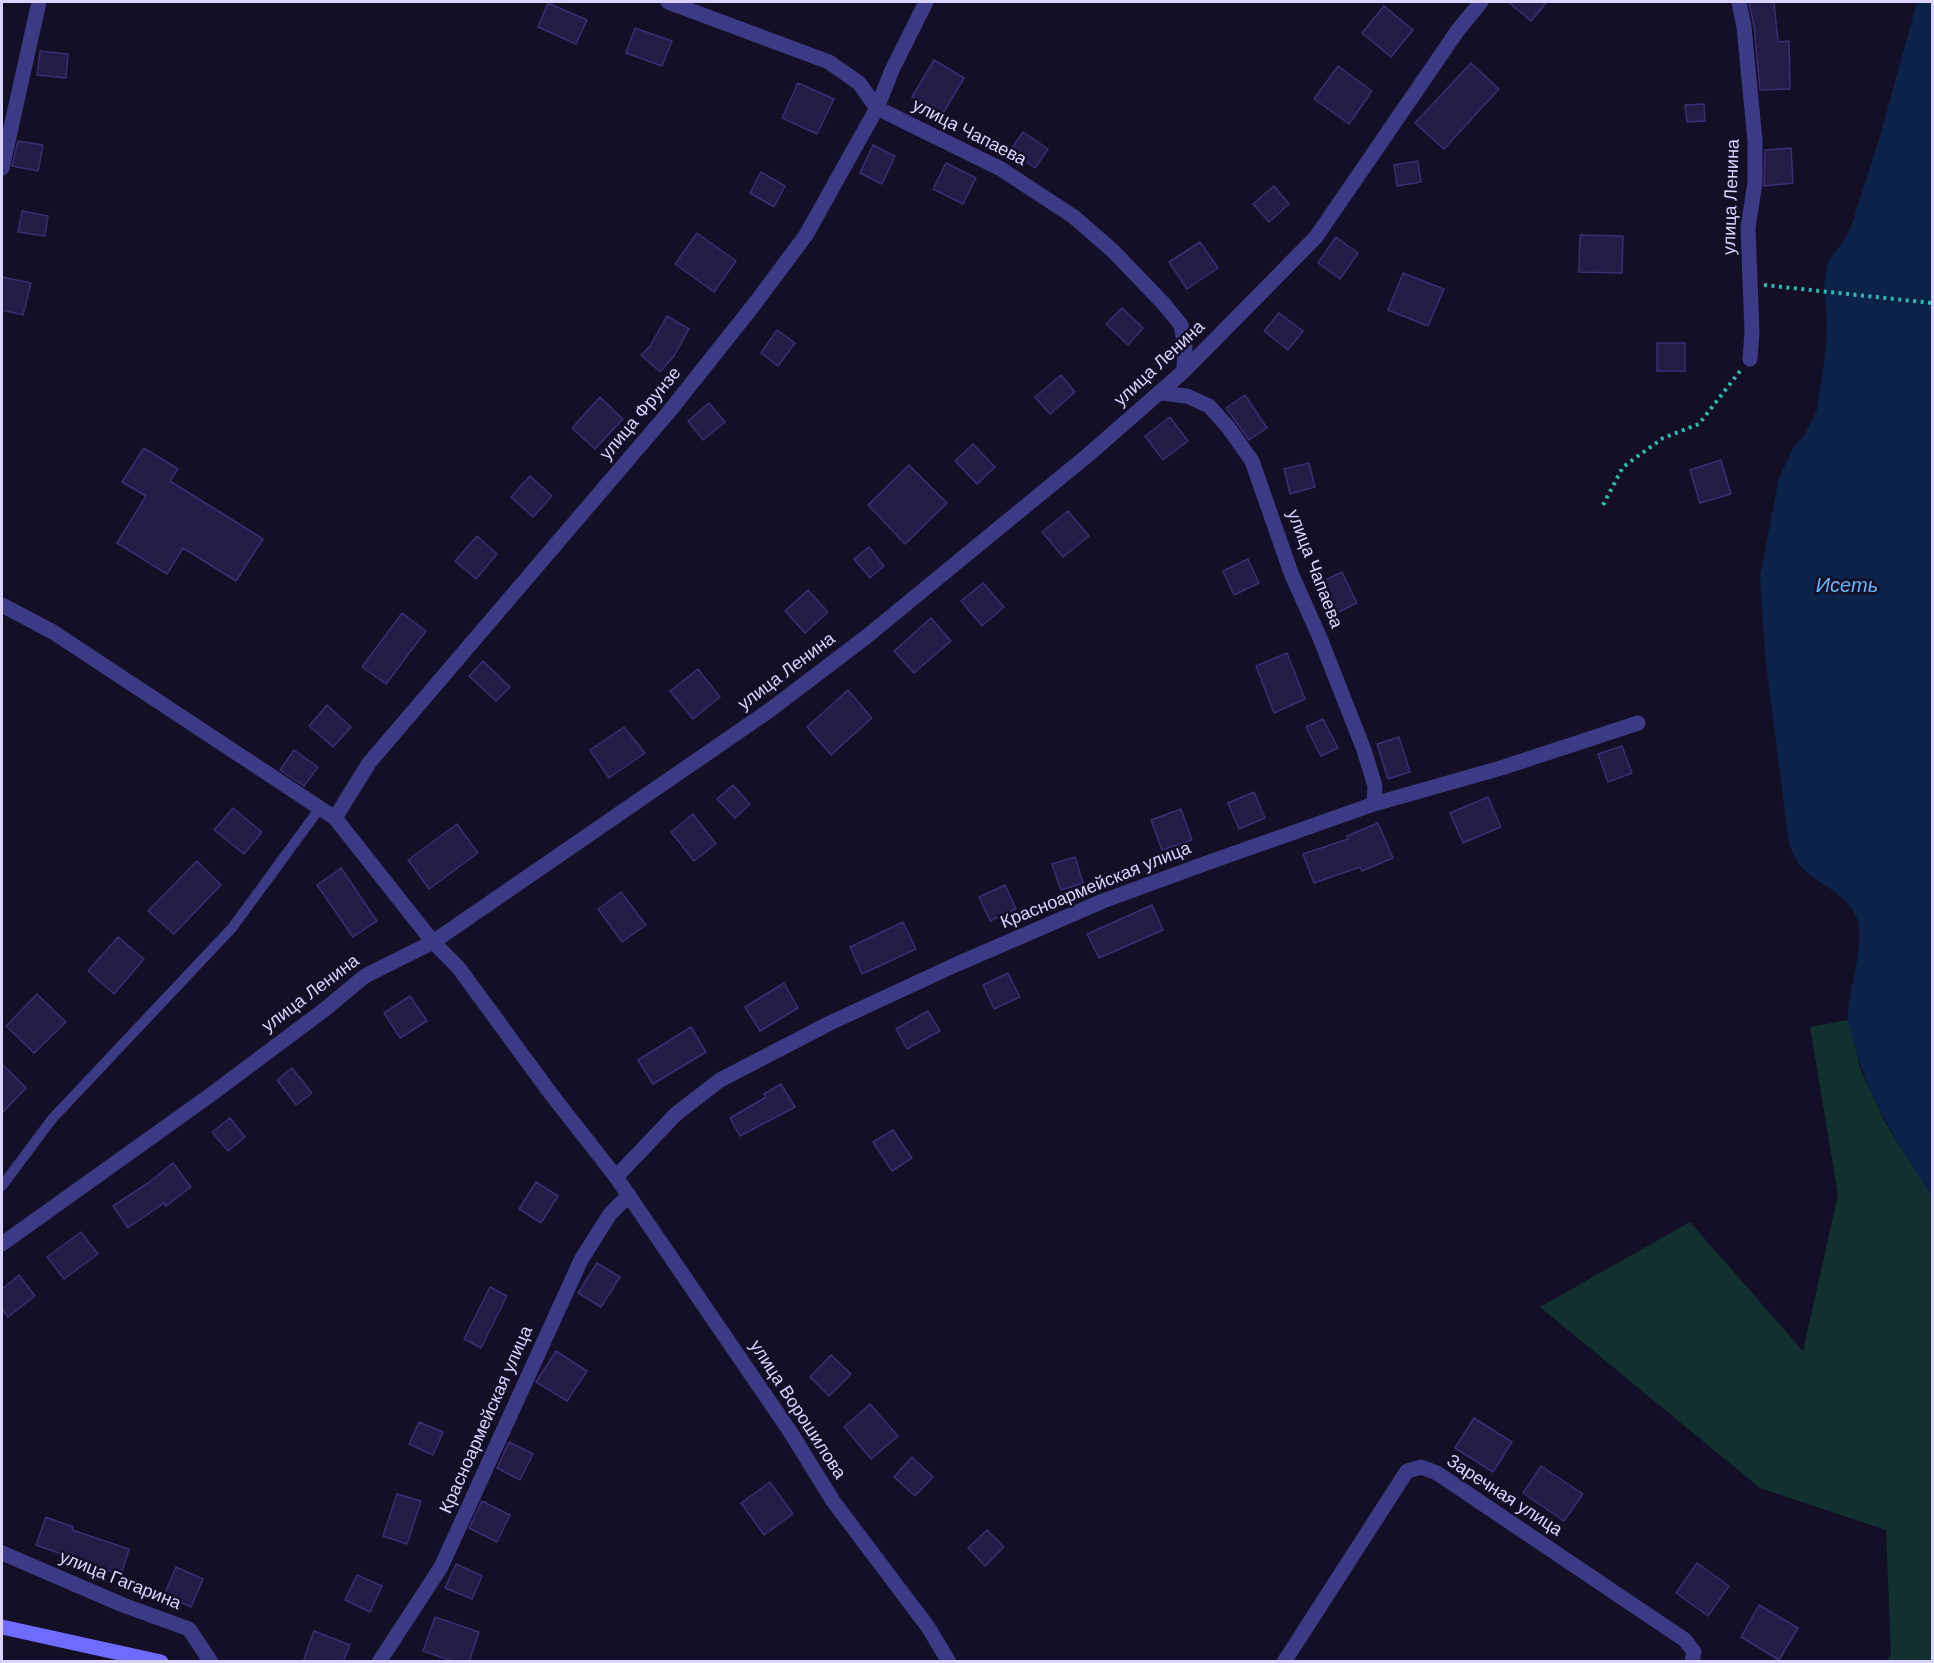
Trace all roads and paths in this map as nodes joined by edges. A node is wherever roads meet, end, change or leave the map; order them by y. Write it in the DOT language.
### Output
graph roads {
  1 [pos="39,2"];
  2 [pos="668,2"];
  3 [pos="926,2"];
  4 [pos="1481,2"];
  5 [pos="1739,2"];
  6 [pos="877,108"];
  7 [pos="2,168"];
  8 [pos="1748,283"];
  9 [pos="1932,303"];
  10 [pos="1750,359"];
  11 [pos="1184,371"];
  12 [pos="1161,393"];
  13 [pos="1603,505"];
  14 [pos="2,605"];
  15 [pos="1638,723"];
  16 [pos="1374,804"];
  17 [pos="320,808"];
  18 [pos="335,818"];
  19 [pos="433,942"];
  20 [pos="616,1177"];
  21 [pos="2,1186"];
  22 [pos="629,1195"];
  23 [pos="2,1244"];
  24 [pos="2,1552"];
  25 [pos="2,1627"];
  26 [pos="161,1662"];
  27 [pos="211,1662"];
  28 [pos="378,1662"];
  29 [pos="949,1662"];
  30 [pos="1284,1662"];
  31 [pos="1692,1662"];
  1 -- 7 [label="street"];
  2 -- 6 [label="street, улица Чапаева"];
  3 -- 6 [label="street, улица Фрунзе"];
  4 -- 11 [label="street, улица Ленина"];
  5 -- 8 [label="street, улица Ленина"];
  6 -- 11 [label="street, улица Чапаева"];
  6 -- 18 [label="street, улица Фрунзе"];
  8 -- 9 [label="path"];
  8 -- 10 [label="street, улица Ленина"];
  10 -- 13 [label="path"];
  11 -- 12 [label="street, улица Ленина"];
  12 -- 16 [label="street, улица Чапаева"];
  12 -- 19 [label="street, улица Ленина"];
  14 -- 17 [label="street, улица Ворошилова"];
  15 -- 16 [label="street, Красноармейская улица"];
  16 -- 20 [label="street, Красноармейская улица"];
  17 -- 18 [label="street, улица Ворошилова"];
  17 -- 21 [label="lane"];
  18 -- 19 [label="street, улица Ворошилова"];
  19 -- 20 [label="street, улица Ворошилова"];
  19 -- 23 [label="street, улица Ленина"];
  20 -- 22 [label="street, улица Ворошилова"];
  22 -- 28 [label="street, Красноармейская улица"];
  22 -- 29 [label="street, улица Ворошилова"];
  24 -- 27 [label="street, улица Гагарина"];
  25 -- 26 [label="main road"];
  30 -- 31 [label="street, Заречная улица"];
}
